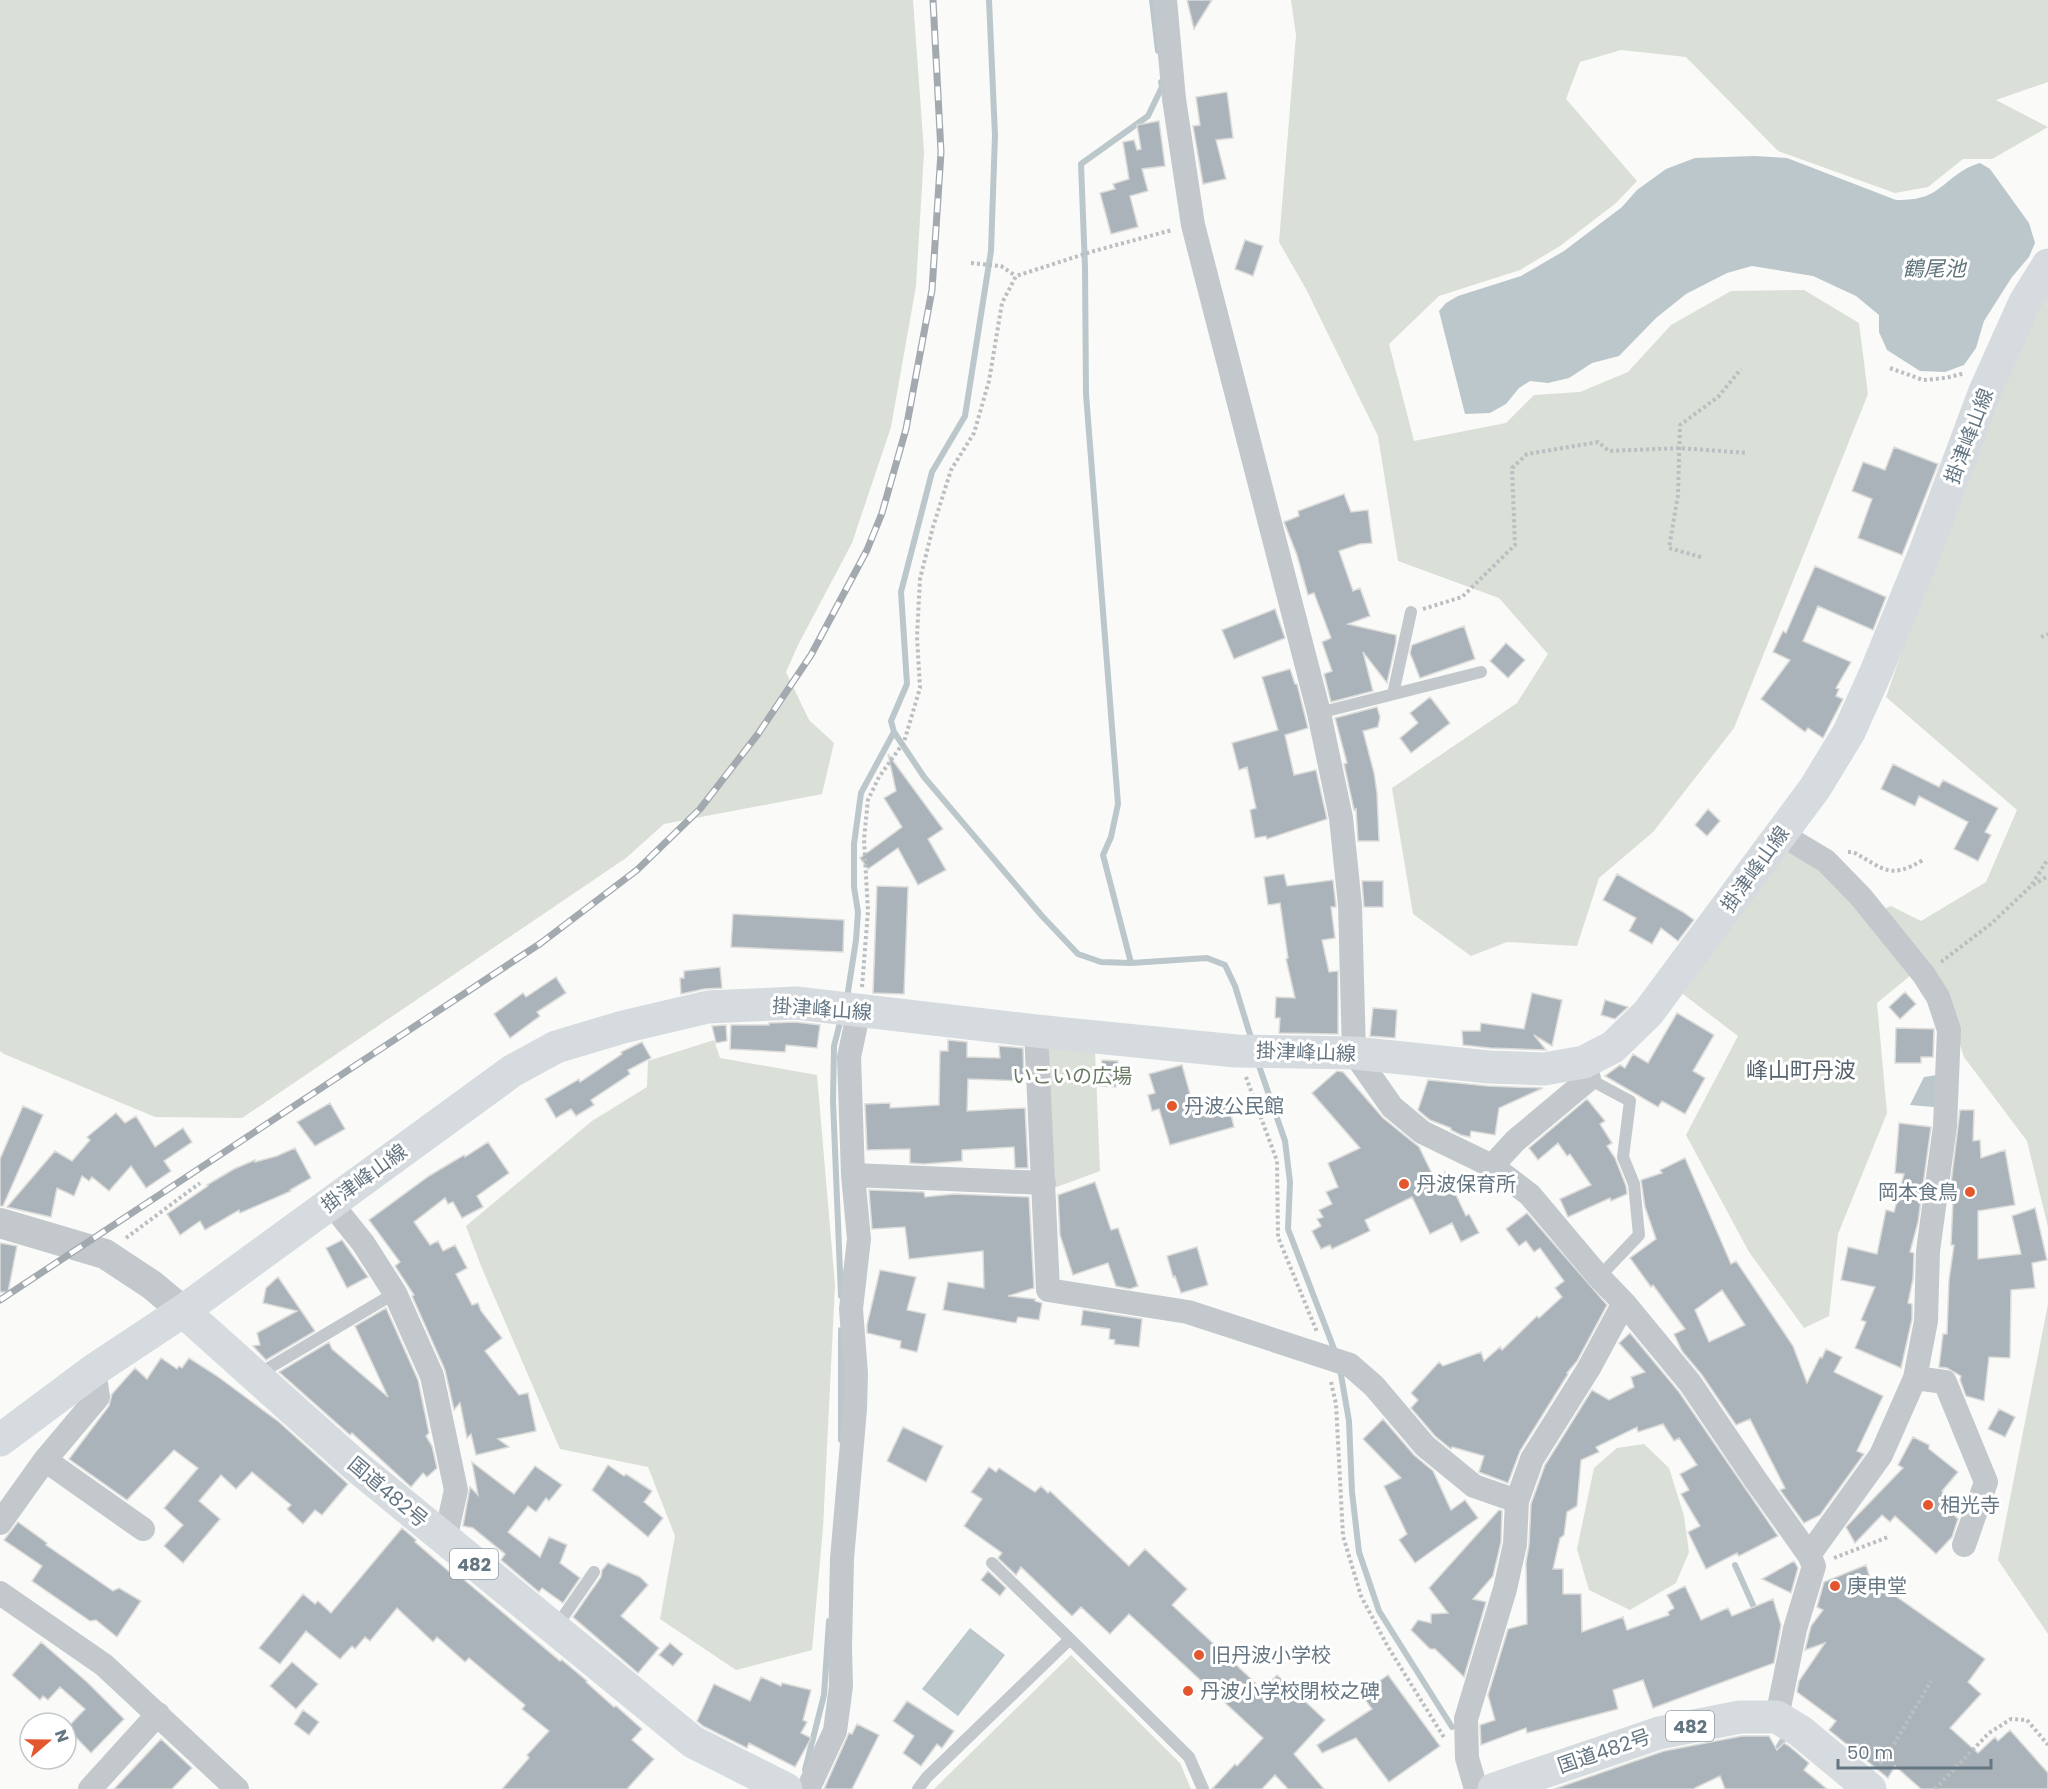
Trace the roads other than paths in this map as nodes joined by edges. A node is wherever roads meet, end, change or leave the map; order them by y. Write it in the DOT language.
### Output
graph roads {
  1 [pos="1165,0"];
  2 [pos="2048,265"];
  3 [pos="1411,612"];
  4 [pos="1481,672"];
  5 [pos="1393,694"];
  6 [pos="1319,713"];
  7 [pos="1781,834"];
  8 [pos="850,1009"];
  9 [pos="1036,1031"];
  10 [pos="1354,1053"];
  11 [pos="1587,1070"];
  12 [pos="1492,1166"];
  13 [pos="853,1175"];
  14 [pos="1044,1184"];
  15 [pos="330,1202"];
  16 [pos="0,1223"];
  17 [pos="1599,1277"];
  18 [pos="395,1293"];
  19 [pos="1624,1303"];
  20 [pos="183,1311"];
  21 [pos="94,1371"];
  22 [pos="256,1376"];
  23 [pos="1915,1378"];
  24 [pos="0,1440"];
  25 [pos="45,1460"];
  26 [pos="1517,1501"];
  27 [pos="0,1523"];
  28 [pos="143,1529"];
  29 [pos="445,1540"];
  30 [pos="1964,1545"];
  31 [pos="1812,1560"];
  32 [pos="992,1563"];
  33 [pos="594,1572"];
  34 [pos="0,1593"];
  35 [pos="554,1630"];
  36 [pos="1070,1639"];
  37 [pos="158,1714"];
  38 [pos="1777,1717"];
  39 [pos="1867,1787"];
  40 [pos="90,1789"];
  41 [pos="237,1789"];
  42 [pos="786,1789"];
  43 [pos="808,1789"];
  44 [pos="918,1789"];
  45 [pos="1203,1789"];
  46 [pos="1476,1789"];
  47 [pos="1494,1789"];
  1 -- 6 [label="street"];
  2 -- 7 [label="main road, 掛津峰山線"];
  3 -- 5 [label="lane"];
  4 -- 5 [label="lane"];
  5 -- 6 [label="lane"];
  6 -- 10 [label="street"];
  7 -- 11 [label="main road, 掛津峰山線"];
  7 -- 23 [label="street"];
  8 -- 9 [label="main road, 掛津峰山線"];
  8 -- 13 [label="street"];
  8 -- 15 [label="main road, 掛津峰山線"];
  9 -- 10 [label="main road, 掛津峰山線"];
  9 -- 14 [label="street"];
  10 -- 11 [label="main road, 掛津峰山線"];
  10 -- 12 [label="street"];
  11 -- 12 [label="street"];
  11 -- 17 [label="lane"];
  12 -- 17 [label="street"];
  13 -- 14 [label="street"];
  13 -- 43 [label="street"];
  14 -- 26 [label="street"];
  15 -- 18 [label="street"];
  15 -- 20 [label="main road, 掛津峰山線"];
  16 -- 20 [label="street"];
  17 -- 19 [label="street"];
  18 -- 22 [label="lane"];
  18 -- 29 [label="street"];
  19 -- 26 [label="street"];
  19 -- 31 [label="street"];
  20 -- 21 [label="main road"];
  20 -- 22 [label="main road, 国道482号 / 482"];
  21 -- 24 [label="main road"];
  21 -- 25 [label="street"];
  22 -- 29 [label="main road, 国道482号 / 482"];
  23 -- 30 [label="street"];
  23 -- 31 [label="street"];
  25 -- 27 [label="street"];
  25 -- 28 [label="street"];
  26 -- 46 [label="street"];
  29 -- 35 [label="main road, 国道482号 / 482"];
  31 -- 38 [label="street"];
  32 -- 36 [label="lane"];
  33 -- 35 [label="lane"];
  34 -- 37 [label="street"];
  35 -- 42 [label="main road, 国道482号 / 482"];
  36 -- 44 [label="lane"];
  36 -- 45 [label="lane"];
  37 -- 40 [label="street"];
  37 -- 41 [label="street"];
  38 -- 39 [label="main road"];
  38 -- 47 [label="main road, 国道482号 / 482"];
}
